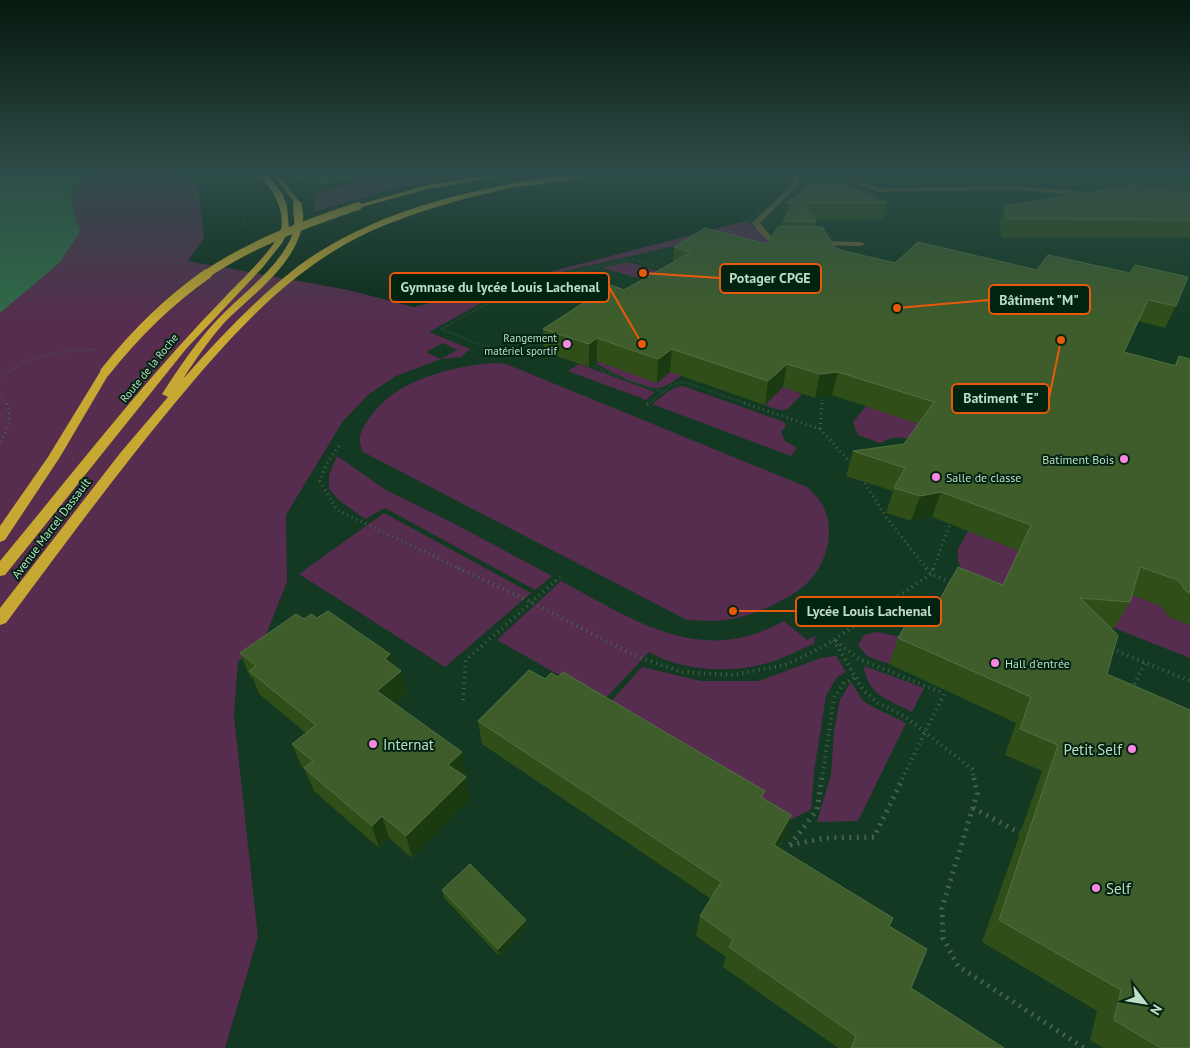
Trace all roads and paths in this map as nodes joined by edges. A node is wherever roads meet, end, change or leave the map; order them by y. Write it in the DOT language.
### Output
graph roads {
  1 [pos="245,223"];
  2 [pos="284,223"];
  3 [pos="299,223"];
  4 [pos="311,223"];
  5 [pos="387,223"];
  6 [pos="756,223"];
  7 [pos="247,234"];
  8 [pos="788,243"];
  9 [pos="806,243"];
  10 [pos="861,244"];
  11 [pos="669,270"];
  12 [pos="100,349"];
  13 [pos="505,354"];
  14 [pos="595,366"];
  15 [pos="691,376"];
  16 [pos="0,381"];
  17 [pos="684,382"];
  18 [pos="663,392"];
  19 [pos="0,393"];
  20 [pos="822,399"];
  21 [pos="647,405"];
  22 [pos="820,429"];
  23 [pos="0,442"];
  24 [pos="339,446"];
  25 [pos="125,455"];
  26 [pos="848,460"];
  27 [pos="858,460"];
  28 [pos="856,468"];
  29 [pos="861,477"];
  30 [pos="950,524"];
  31 [pos="0,537"];
  32 [pos="0,571"];
  33 [pos="931,574"];
  34 [pos="560,577"];
  35 [pos="957,585"];
  36 [pos="531,602"];
  37 [pos="0,619"];
  38 [pos="834,640"];
  39 [pos="1109,648"];
  40 [pos="1145,662"];
  41 [pos="856,677"];
  42 [pos="1190,681"];
  43 [pos="1129,696"];
  44 [pos="463,700"];
  45 [pos="924,731"];
  46 [pos="973,808"];
  47 [pos="1020,833"];
  48 [pos="1084,1048"];
  1 -- 7 [label="path"];
  2 -- 32 [label="highway, Route de la Roche"];
  3 -- 25 [label="highway, Route de la Roche"];
  4 -- 31 [label="highway, bridge"];
  5 -- 25 [label="highway"];
  6 -- 8 [label="street"];
  9 -- 10 [label="street"];
  11 -- 13 [label="path"];
  12 -- 16 [label="path"];
  14 -- 18 [label="path"];
  15 -- 17 [label="path"];
  17 -- 18 [label="path"];
  17 -- 22 [label="path"];
  18 -- 21 [label="path"];
  19 -- 23 [label="path"];
  20 -- 22 [label="path"];
  22 -- 26 [label="path"];
  24 -- 36 [label="path"];
  25 -- 37 [label="highway, Avenue Marcel Dassault"];
  26 -- 27 [label="path"];
  26 -- 28 [label="path"];
  29 -- 33 [label="path"];
  30 -- 33 [label="path"];
  33 -- 35 [label="path"];
  33 -- 38 [label="path"];
  34 -- 36 [label="path"];
  36 -- 38 [label="path"];
  36 -- 44 [label="path"];
  38 -- 41 [label="path"];
  38 -- 45 [label="path"];
  39 -- 40 [label="path"];
  40 -- 42 [label="path"];
  40 -- 43 [label="path"];
  41 -- 45 [label="path"];
  41 -- 45 [label="path"];
  45 -- 46 [label="path"];
  46 -- 47 [label="path"];
  46 -- 48 [label="path"];
}
